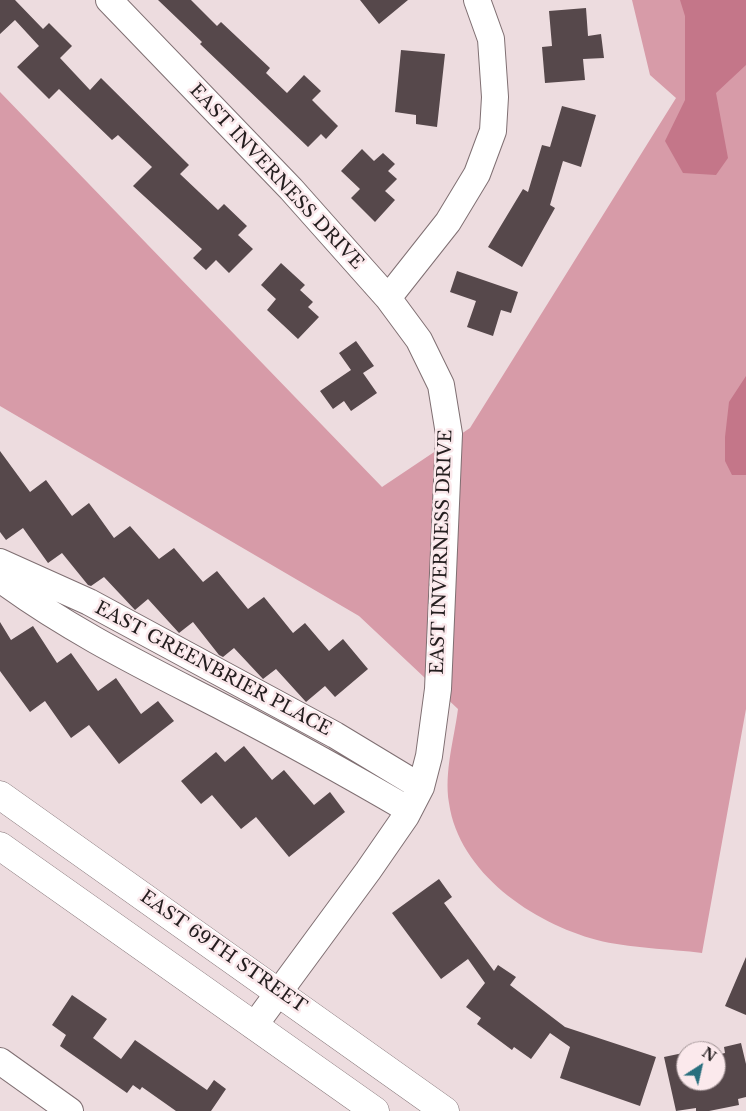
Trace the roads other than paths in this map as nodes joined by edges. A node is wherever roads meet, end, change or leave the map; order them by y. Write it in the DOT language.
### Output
graph roads {
  1 [pos="109,0"];
  2 [pos="477,0"];
  3 [pos="388,298"];
  4 [pos="0,562"];
  5 [pos="0,579"];
  6 [pos="421,787"];
  7 [pos="0,795"];
  8 [pos="409,810"];
  9 [pos="0,846"];
  10 [pos="280,992"];
  11 [pos="254,1026"];
  12 [pos="0,1061"];
  13 [pos="57,1107"];
  14 [pos="375,1111"];
  15 [pos="445,1111"];
  1 -- 3 [label="street, EAST INVERNESS DRIVE"];
  2 -- 3 [label="street"];
  3 -- 6 [label="street, EAST INVERNESS DRIVE"];
  4 -- 6 [label="street, EAST GREENBRIER PLACE"];
  5 -- 8 [label="street, EAST GREENBRIER PLACE"];
  6 -- 8 [label="street, EAST INVERNESS DRIVE"];
  7 -- 10 [label="main road, EAST 69TH STREET"];
  8 -- 10 [label="street, EAST INVERNESS DRIVE"];
  9 -- 11 [label="main road"];
  10 -- 11 [label="street, EAST INVERNESS DRIVE"];
  10 -- 15 [label="main road, EAST 69TH STREET"];
  11 -- 14 [label="main road"];
  12 -- 13 [label="street"];
}
